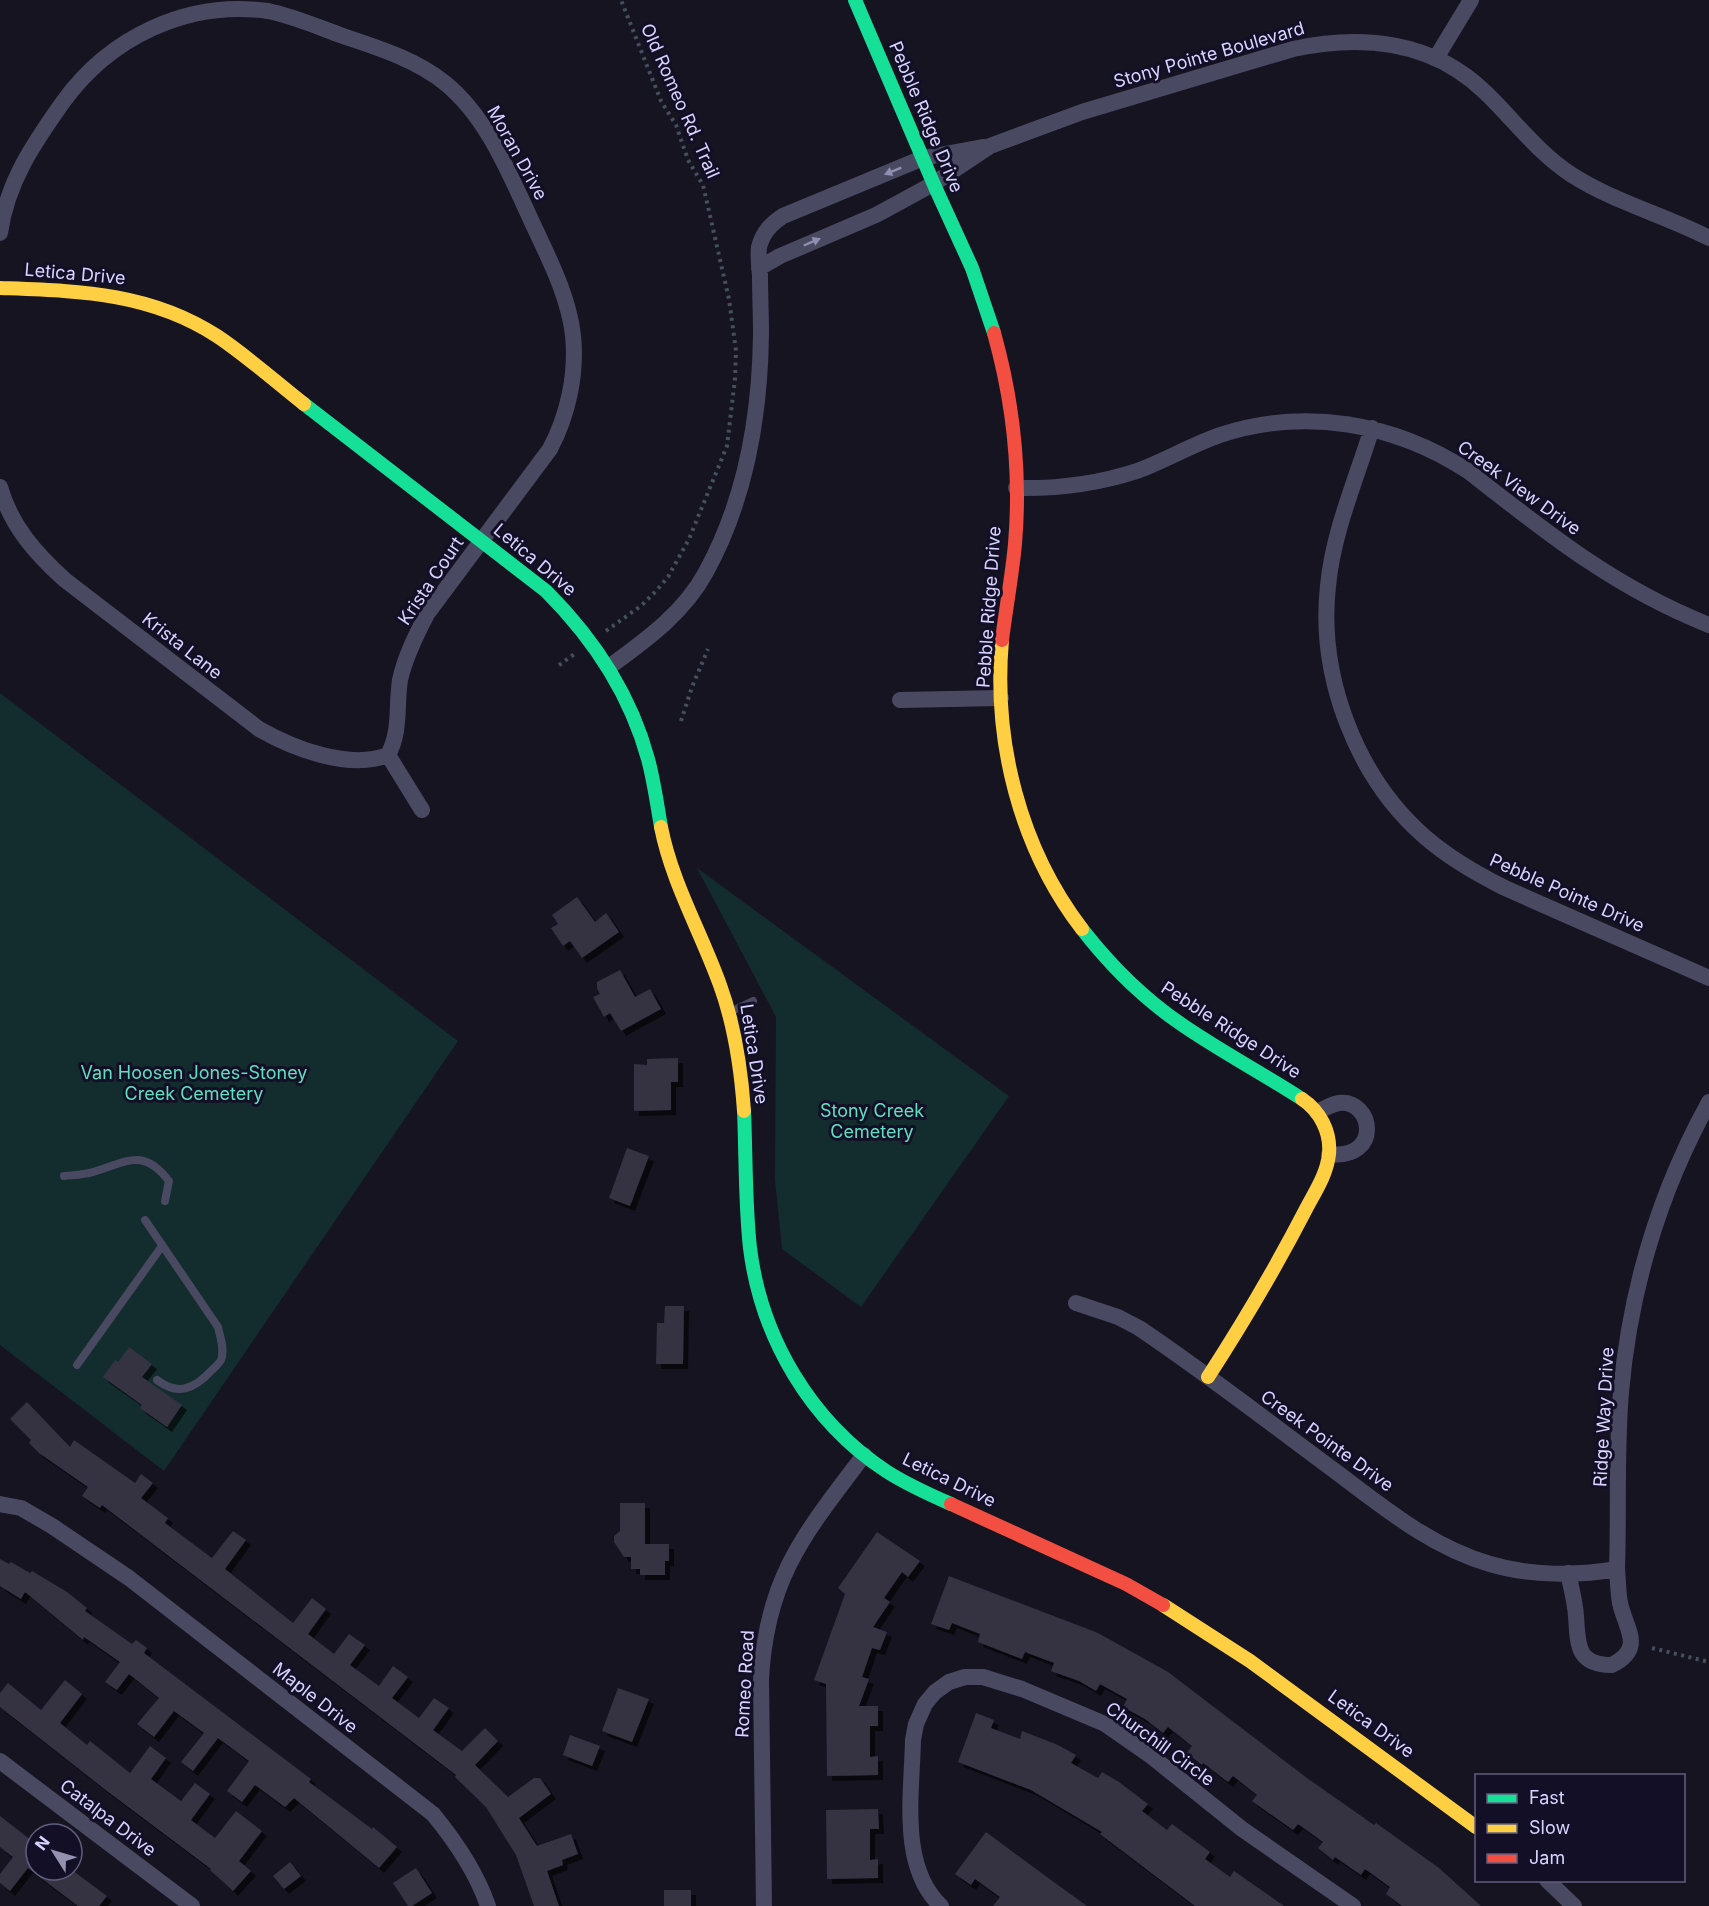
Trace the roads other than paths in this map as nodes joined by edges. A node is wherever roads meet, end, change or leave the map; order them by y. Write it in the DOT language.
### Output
graph roads {
  1 [pos="855,0"];
  2 [pos="1471,0"];
  3 [pos="1436,58"];
  4 [pos="990,146"];
  5 [pos="923,158"];
  6 [pos="933,184"];
  7 [pos="0,233"];
  8 [pos="1709,238"];
  9 [pos="759,268"];
  10 [pos="0,288"];
  11 [pos="1372,428"];
  12 [pos="0,487"];
  13 [pos="1016,488"];
  14 [pos="482,541"];
  15 [pos="1709,625"];
  16 [pos="609,667"];
  17 [pos="1001,698"];
  18 [pos="900,700"];
  19 [pos="388,754"];
  20 [pos="422,810"];
  21 [pos="1709,978"];
  22 [pos="753,1001"];
  23 [pos="730,1012"];
  24 [pos="1709,1102"];
  25 [pos="1317,1112"];
  26 [pos="1329,1154"];
  27 [pos="64,1176"];
  28 [pos="165,1201"];
  29 [pos="146,1220"];
  30 [pos="162,1246"];
  31 [pos="1076,1304"];
  32 [pos="77,1365"];
  33 [pos="1208,1377"];
  34 [pos="157,1380"];
  35 [pos="864,1455"];
  36 [pos="0,1504"];
  37 [pos="1617,1569"];
  38 [pos="1568,1573"];
  39 [pos="0,1761"];
  40 [pos="1475,1826"];
  41 [pos="1548,1882"];
  42 [pos="192,1906"];
  43 [pos="488,1906"];
  44 [pos="764,1906"];
  45 [pos="941,1906"];
  46 [pos="1353,1906"];
  47 [pos="1574,1906"];
  1 -- 5 [label="street, Pebble Ridge Drive"];
  2 -- 3 [label="street"];
  3 -- 4 [label="street, Stony Pointe Boulevard"];
  3 -- 8 [label="street, Stony Pointe Boulevard"];
  4 -- 5 [label="street, Stony Pointe Boulevard"];
  4 -- 6 [label="street, Stony Pointe Boulevard"];
  5 -- 6 [label="street, Pebble Ridge Drive"];
  5 -- 9 [label="street, Stony Pointe Boulevard, one-way"];
  9 -- 6 [label="street, Stony Pointe Boulevard, one-way"];
  6 -- 13 [label="street, Pebble Ridge Drive"];
  7 -- 14 [label="street, Moran Drive"];
  9 -- 16 [label="street, Stony Pointe Boulevard"];
  10 -- 14 [label="street, Letica Drive"];
  11 -- 13 [label="street, Creek View Drive"];
  11 -- 15 [label="street, Creek View Drive"];
  11 -- 21 [label="street, Pebble Pointe Drive"];
  12 -- 19 [label="street, Krista Lane"];
  13 -- 17 [label="street, Pebble Ridge Drive"];
  14 -- 16 [label="street, Letica Drive"];
  14 -- 19 [label="street, Krista Court"];
  16 -- 23 [label="street, Letica Drive"];
  17 -- 18 [label="street"];
  17 -- 25 [label="street, Pebble Ridge Drive"];
  19 -- 20 [label="street"];
  22 -- 23 [label="lane"];
  23 -- 35 [label="street, Letica Drive"];
  24 -- 37 [label="street, Ridge Way Drive"];
  25 -- 26 [label="street, Pebble Ridge Drive"];
  25 -- 26 [label="street"];
  26 -- 33 [label="street"];
  27 -- 28 [label="lane"];
  29 -- 30 [label="lane"];
  30 -- 32 [label="lane"];
  30 -- 34 [label="lane"];
  31 -- 33 [label="street, Creek Pointe Drive"];
  33 -- 38 [label="street, Creek Pointe Drive"];
  35 -- 40 [label="street, Letica Drive"];
  35 -- 44 [label="street, Romeo Road"];
  36 -- 43 [label="street, Maple Drive"];
  37 -- 38 [label="street"];
  37 -- 38 [label="street, Ridge Way Drive"];
  39 -- 42 [label="street, Catalpa Drive"];
  41 -- 47 [label="street"];
  45 -- 46 [label="street, Churchill Circle"];
}
